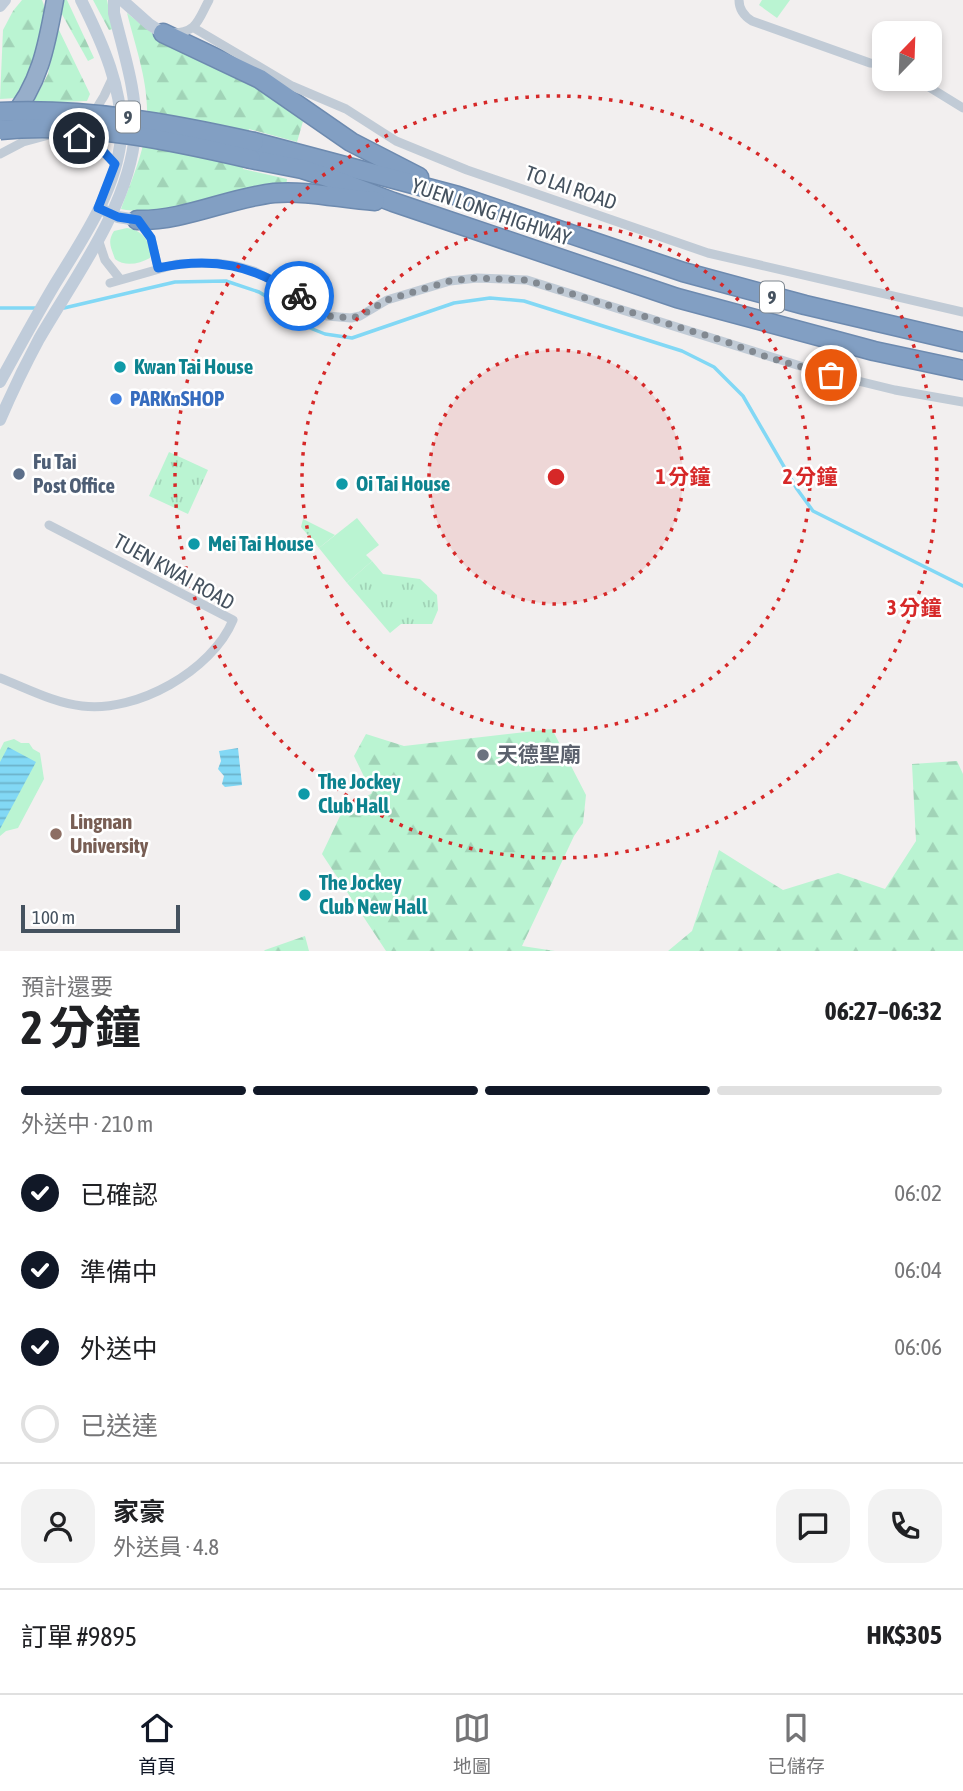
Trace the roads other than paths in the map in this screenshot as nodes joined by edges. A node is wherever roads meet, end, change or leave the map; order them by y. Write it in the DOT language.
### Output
graph roads {
  1 [pos="5,0"];
  2 [pos="55,0"];
  3 [pos="81,0"];
  4 [pos="114,0"];
  5 [pos="122,0"];
  6 [pos="209,0"];
  7 [pos="740,0"];
  8 [pos="0,6"];
  9 [pos="194,28"];
  10 [pos="163,33"];
  11 [pos="872,63"];
  12 [pos="113,77"];
  13 [pos="935,91"];
  14 [pos="963,108"];
  15 [pos="0,113"];
  16 [pos="0,129"];
  17 [pos="64,136"];
  18 [pos="252,150"];
  19 [pos="0,154"];
  20 [pos="115,164"];
  21 [pos="458,196"];
  22 [pos="393,202"];
  23 [pos="104,211"];
  24 [pos="138,220"];
  25 [pos="98,239"];
  26 [pos="158,268"];
  27 [pos="120,279"];
  28 [pos="110,283"];
  29 [pos="963,312"];
  30 [pos="963,342"];
  31 [pos="962,370"];
  32 [pos="0,382"];
  33 [pos="963,402"];
  34 [pos="0,420"];
  35 [pos="49,525"];
  36 [pos="0,678"];
  1 -- 8 [label="main road"];
  2 -- 16 [label="highway"];
  3 -- 12 [label="main road"];
  4 -- 23 [label="main road"];
  5 -- 10 [label="main road"];
  6 -- 9 [label="street"];
  7 -- 11 [label="street"];
  9 -- 10 [label="street"];
  9 -- 29 [label="street, TO LAI ROAD"];
  10 -- 21 [label="highway"];
  12 -- 17 [label="street"];
  12 -- 20 [label="main road"];
  13 -- 14 [label="street"];
  15 -- 18 [label="highway, YUEN LONG HIGHWAY / 9, bridge"];
  16 -- 18 [label="highway, YUEN LONG HIGHWAY / 9, bridge"];
  17 -- 19 [label="street"];
  17 -- 20 [label="street"];
  18 -- 21 [label="highway, YUEN LONG HIGHWAY / 9"];
  18 -- 22 [label="highway, YUEN LONG HIGHWAY / 9"];
  20 -- 23 [label="main road"];
  21 -- 30 [label="highway, YUEN LONG HIGHWAY / 9"];
  22 -- 24 [label="highway, 9"];
  22 -- 31 [label="highway, YUEN LONG HIGHWAY / 9"];
  23 -- 24 [label="main road"];
  23 -- 25 [label="main road"];
  23 -- 32 [label="main road"];
  24 -- 26 [label="street"];
  25 -- 27 [label="street"];
  25 -- 34 [label="main road"];
  26 -- 27 [label="street"];
  26 -- 33 [label="street"];
  27 -- 28 [label="street"];
  35 -- 36 [label="street, TUEN KWAI ROAD"];
}
